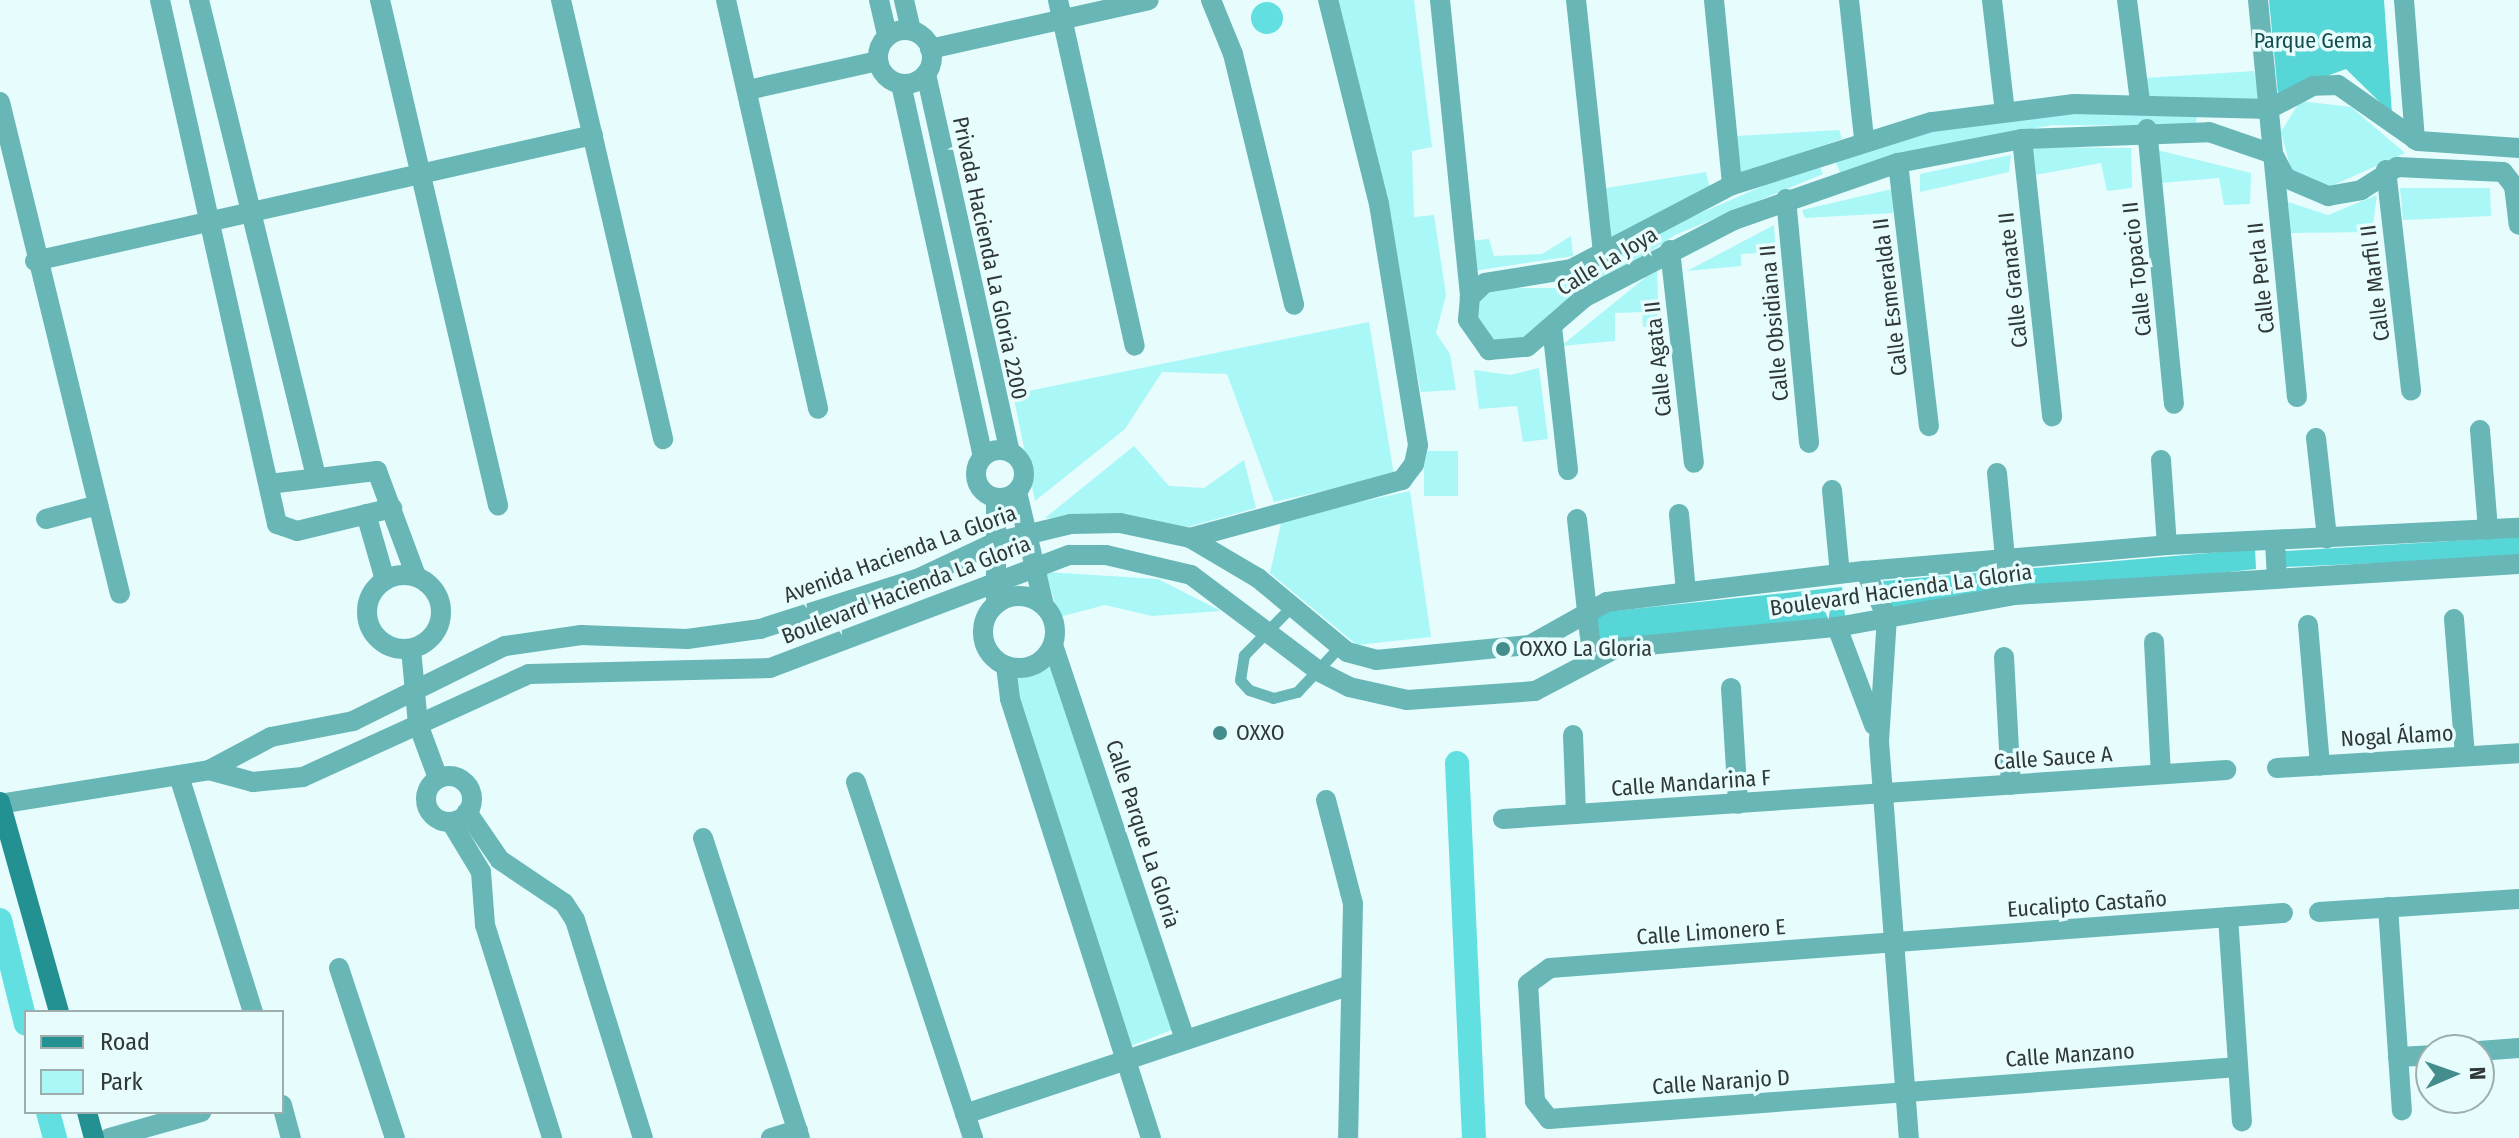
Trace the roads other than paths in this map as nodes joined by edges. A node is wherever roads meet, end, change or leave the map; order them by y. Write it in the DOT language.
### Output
graph roads {
  1 [pos="160,0"];
  2 [pos="199,0"];
  3 [pos="380,0"];
  4 [pos="561,0"];
  5 [pos="726,0"];
  6 [pos="879,0"];
  7 [pos="904,0"];
  8 [pos="1149,0"];
  9 [pos="1211,0"];
  10 [pos="1328,0"];
  11 [pos="1440,0"];
  12 [pos="1576,0"];
  13 [pos="1714,0"];
  14 [pos="1849,0"];
  15 [pos="1992,0"];
  16 [pos="2127,0"];
  17 [pos="2258,0"];
  18 [pos="2404,0"];
  19 [pos="1060,9"];
  20 [pos="911,30"];
  21 [pos="887,36"];
  22 [pos="930,49"];
  23 [pos="878,61"];
  24 [pos="926,74"];
  25 [pos="901,84"];
  26 [pos="748,90"];
  27 [pos="0,102"];
  28 [pos="2140,102"];
  29 [pos="2210,106"];
  30 [pos="2269,109"];
  31 [pos="2005,112"];
  32 [pos="2147,129"];
  33 [pos="2209,132"];
  34 [pos="593,135"];
  35 [pos="1864,139"];
  36 [pos="2022,139"];
  37 [pos="2415,140"];
  38 [pos="2519,148"];
  39 [pos="1825,151"];
  40 [pos="2273,154"];
  41 [pos="1898,163"];
  42 [pos="2386,170"];
  43 [pos="422,173"];
  44 [pos="1835,181"];
  45 [pos="1732,185"];
  46 [pos="1786,199"];
  47 [pos="251,212"];
  48 [pos="211,221"];
  49 [pos="2519,225"];
  50 [pos="1670,250"];
  51 [pos="1603,251"];
  52 [pos="35,261"];
  53 [pos="1470,297"];
  54 [pos="1294,305"];
  55 [pos="1552,327"];
  56 [pos="1135,346"];
  57 [pos="2411,391"];
  58 [pos="2297,397"];
  59 [pos="2174,404"];
  60 [pos="818,409"];
  61 [pos="2052,416"];
  62 [pos="1929,426"];
  63 [pos="2480,430"];
  64 [pos="2316,438"];
  65 [pos="663,439"];
  66 [pos="1809,443"];
  67 [pos="1010,452"];
  68 [pos="983,456"];
  69 [pos="2161,460"];
  70 [pos="1694,463"];
  71 [pos="1568,470"];
  72 [pos="1997,473"];
  73 [pos="316,476"];
  74 [pos="269,484"];
  75 [pos="1832,490"];
  76 [pos="1017,492"];
  77 [pos="996,498"];
  78 [pos="98,505"];
  79 [pos="498,505"];
  80 [pos="392,508"];
  81 [pos="366,514"];
  82 [pos="1679,514"];
  83 [pos="46,519"];
  84 [pos="1577,519"];
  85 [pos="2519,528"];
  86 [pos="2488,530"];
  87 [pos="1026,532"];
  88 [pos="1190,538"];
  89 [pos="2327,538"];
  90 [pos="2275,541"];
  91 [pos="996,542"];
  92 [pos="2167,545"];
  93 [pos="2005,557"];
  94 [pos="2519,564"];
  95 [pos="1034,565"];
  96 [pos="1865,571"];
  97 [pos="1840,574"];
  98 [pos="2277,574"];
  99 [pos="416,576"];
  100 [pos="996,578"];
  101 [pos="385,580"];
  102 [pos="1686,592"];
  103 [pos="120,594"];
  104 [pos="996,604"];
  105 [pos="1044,605"];
  106 [pos="1292,606"];
  107 [pos="1586,611"];
  108 [pos="1887,617"];
  109 [pos="2454,619"];
  110 [pos="2308,625"];
  111 [pos="1837,627"];
  112 [pos="1268,628"];
  113 [pos="2154,642"];
  114 [pos="1053,645"];
  115 [pos="1340,646"];
  116 [pos="411,649"];
  117 [pos="1592,657"];
  118 [pos="2004,657"];
  119 [pos="1006,666"];
  120 [pos="1320,672"];
  121 [pos="1731,688"];
  122 [pos="412,692"];
  123 [pos="418,724"];
  124 [pos="1573,735"];
  125 [pos="1879,741"];
  126 [pos="2519,753"];
  127 [pos="2465,756"];
  128 [pos="2320,765"];
  129 [pos="2277,768"];
  130 [pos="209,770"];
  131 [pos="2226,770"];
  132 [pos="2161,774"];
  133 [pos="179,776"];
  134 [pos="438,778"];
  135 [pos="856,782"];
  136 [pos="2011,785"];
  137 [pos="1883,795"];
  138 [pos="1326,800"];
  139 [pos="0,803"];
  140 [pos="1738,804"];
  141 [pos="1576,814"];
  142 [pos="459,817"];
  143 [pos="1503,819"];
  144 [pos="703,838"];
  145 [pos="500,860"];
  146 [pos="481,872"];
  147 [pos="2519,899"];
  148 [pos="2388,907"];
  149 [pos="2319,912"];
  150 [pos="2283,913"];
  151 [pos="2228,917"];
  152 [pos="1894,942"];
  153 [pos="339,968"];
  154 [pos="1350,985"];
  155 [pos="58,1010"];
  156 [pos="252,1010"];
  157 [pos="1185,1039"];
  158 [pos="2519,1048"];
  159 [pos="2495,1050"];
  160 [pos="2415,1056"];
  161 [pos="2398,1057"];
  162 [pos="1123,1062"];
  163 [pos="2238,1067"];
  164 [pos="1905,1091"];
  165 [pos="2402,1111"];
  166 [pos="284,1112"];
  167 [pos="88,1114"];
  168 [pos="194,1114"];
  169 [pos="965,1114"];
  170 [pos="1542,1115"];
  171 [pos="2242,1122"];
  172 [pos="799,1134"];
  173 [pos="94,1138"];
  174 [pos="109,1138"];
  175 [pos="291,1138"];
  176 [pos="395,1138"];
  177 [pos="552,1138"];
  178 [pos="643,1138"];
  179 [pos="771,1138"];
  180 [pos="973,1138"];
  181 [pos="1151,1138"];
  182 [pos="1348,1138"];
  183 [pos="1909,1138"];
  1 -- 48 [label="street"];
  2 -- 47 [label="street"];
  3 -- 43 [label="street"];
  4 -- 34 [label="street"];
  5 -- 26 [label="street"];
  6 -- 21 [label="street"];
  7 -- 20 [label="street"];
  8 -- 19 [label="street"];
  9 -- 54 [label="street"];
  10 -- 88 [label="street"];
  11 -- 53 [label="street"];
  12 -- 51 [label="street"];
  13 -- 45 [label="street"];
  14 -- 35 [label="street"];
  15 -- 31 [label="street"];
  16 -- 28 [label="street"];
  17 -- 30 [label="street, Calle Perla II"];
  18 -- 37 [label="street"];
  19 -- 22 [label="street"];
  19 -- 56 [label="street"];
  20 -- 21 [label="street"];
  20 -- 22 [label="street"];
  21 -- 23 [label="street"];
  22 -- 24 [label="street"];
  23 -- 25 [label="street"];
  23 -- 26 [label="street"];
  24 -- 25 [label="street"];
  24 -- 67 [label="street, Privada Hacienda La Gloria 2200"];
  25 -- 68 [label="street"];
  26 -- 60 [label="street"];
  27 -- 52 [label="street"];
  28 -- 29 [label="street, Calle La Joya"];
  28 -- 31 [label="street, Calle La Joya"];
  29 -- 30 [label="street, Calle La Joya"];
  29 -- 33 [label="street"];
  30 -- 37 [label="street"];
  30 -- 40 [label="street, Calle Perla II"];
  31 -- 35 [label="street, Calle La Joya"];
  32 -- 33 [label="street, Calle La Joya"];
  32 -- 36 [label="street, Calle La Joya"];
  32 -- 59 [label="street, Calle Topacio II"];
  33 -- 40 [label="street, Calle La Joya"];
  34 -- 43 [label="street"];
  34 -- 65 [label="street"];
  35 -- 39 [label="street, Calle La Joya"];
  36 -- 41 [label="street, Calle La Joya"];
  36 -- 61 [label="street, Calle Granate II"];
  37 -- 38 [label="street"];
  39 -- 44 [label="street"];
  39 -- 45 [label="street, Calle La Joya"];
  40 -- 42 [label="street"];
  40 -- 58 [label="street, Calle Perla II"];
  41 -- 44 [label="street, Calle La Joya"];
  41 -- 62 [label="street, Calle Esmeralda II"];
  42 -- 49 [label="street"];
  42 -- 57 [label="street, Calle Marfil II"];
  43 -- 47 [label="street"];
  43 -- 79 [label="street"];
  44 -- 46 [label="street, Calle La Joya"];
  45 -- 51 [label="street, Calle La Joya"];
  46 -- 50 [label="street, Calle La Joya"];
  46 -- 66 [label="street, Calle Obsidiana II"];
  47 -- 48 [label="street"];
  47 -- 73 [label="street"];
  48 -- 52 [label="street"];
  48 -- 74 [label="street"];
  50 -- 55 [label="street, Calle La Joya"];
  50 -- 70 [label="street, Calle Agata II"];
  51 -- 53 [label="street, Calle La Joya"];
  52 -- 78 [label="street"];
  53 -- 55 [label="street, Calle La Joya"];
  55 -- 71 [label="street"];
  63 -- 86 [label="street"];
  64 -- 89 [label="street"];
  67 -- 68 [label="street"];
  67 -- 76 [label="street"];
  68 -- 77 [label="street"];
  69 -- 92 [label="street"];
  72 -- 93 [label="street"];
  73 -- 74 [label="street"];
  73 -- 80 [label="street"];
  74 -- 81 [label="street"];
  75 -- 97 [label="street"];
  76 -- 77 [label="street"];
  76 -- 87 [label="street"];
  77 -- 91 [label="street"];
  78 -- 83 [label="street"];
  78 -- 103 [label="street"];
  80 -- 81 [label="street"];
  80 -- 99 [label="street"];
  81 -- 101 [label="street"];
  82 -- 102 [label="street"];
  84 -- 107 [label="street"];
  85 -- 86 [label="street, Boulevard Hacienda La Gloria"];
  86 -- 89 [label="street, Boulevard Hacienda La Gloria"];
  87 -- 88 [label="street, Avenida Hacienda La Gloria"];
  87 -- 91 [label="street, Avenida Hacienda La Gloria"];
  87 -- 95 [label="street"];
  88 -- 106 [label="street, Avenida Hacienda La Gloria"];
  89 -- 90 [label="street, Boulevard Hacienda La Gloria"];
  90 -- 92 [label="street, Boulevard Hacienda La Gloria"];
  90 -- 98 [label="street"];
  91 -- 100 [label="street"];
  91 -- 122 [label="street, Avenida Hacienda La Gloria"];
  92 -- 93 [label="street, Boulevard Hacienda La Gloria"];
  93 -- 96 [label="street, Boulevard Hacienda La Gloria"];
  94 -- 98 [label="street, Boulevard Hacienda La Gloria"];
  95 -- 100 [label="street, Boulevard Hacienda La Gloria"];
  95 -- 105 [label="street"];
  95 -- 112 [label="street, Boulevard Hacienda La Gloria"];
  96 -- 97 [label="street, Boulevard Hacienda La Gloria"];
  96 -- 108 [label="street"];
  97 -- 102 [label="street, Boulevard Hacienda La Gloria"];
  98 -- 108 [label="street, Boulevard Hacienda La Gloria"];
  99 -- 101 [label="street"];
  99 -- 116 [label="street"];
  100 -- 104 [label="street"];
  100 -- 123 [label="street, Boulevard Hacienda La Gloria"];
  101 -- 116 [label="street"];
  102 -- 107 [label="street, Boulevard Hacienda La Gloria"];
  104 -- 105 [label="street"];
  104 -- 119 [label="street"];
  105 -- 114 [label="street"];
  106 -- 112 [label="lane"];
  106 -- 115 [label="street, Avenida Hacienda La Gloria"];
  107 -- 115 [label="street, Avenida Hacienda La Gloria"];
  107 -- 117 [label="street"];
  108 -- 111 [label="street, Boulevard Hacienda La Gloria"];
  108 -- 125 [label="street"];
  109 -- 127 [label="street"];
  110 -- 128 [label="street"];
  111 -- 117 [label="street, Boulevard Hacienda La Gloria"];
  111 -- 125 [label="street"];
  112 -- 120 [label="street, Boulevard Hacienda La Gloria"];
  112 -- 120 [label="lane"];
  113 -- 132 [label="street"];
  114 -- 119 [label="street"];
  114 -- 157 [label="street, Calle Parque La Gloria"];
  115 -- 120 [label="lane"];
  116 -- 122 [label="street"];
  117 -- 120 [label="street, Boulevard Hacienda La Gloria"];
  118 -- 136 [label="street"];
  119 -- 162 [label="street"];
  121 -- 140 [label="street"];
  122 -- 123 [label="street"];
  122 -- 130 [label="street, Avenida Hacienda La Gloria"];
  123 -- 130 [label="street, Boulevard Hacienda La Gloria"];
  123 -- 134 [label="street"];
  124 -- 141 [label="street"];
  125 -- 137 [label="street"];
  126 -- 127 [label="street, Nogal Álamo"];
  127 -- 128 [label="street, Nogal Álamo"];
  128 -- 129 [label="street, Nogal Álamo"];
  130 -- 133 [label="street, Boulevard Hacienda La Gloria"];
  131 -- 132 [label="street, Calle Sauce A"];
  132 -- 136 [label="street, Calle Sauce A"];
  133 -- 139 [label="street, Boulevard Hacienda La Gloria"];
  133 -- 156 [label="street"];
  134 -- 142 [label="street"];
  134 -- 142 [label="street"];
  135 -- 169 [label="street"];
  136 -- 137 [label="street, Calle Sauce A"];
  137 -- 140 [label="street, Calle Mandarina F"];
  137 -- 152 [label="street"];
  138 -- 154 [label="street"];
  139 -- 155 [label="main road"];
  140 -- 141 [label="street, Calle Mandarina F"];
  141 -- 143 [label="street, Calle Mandarina F"];
  142 -- 145 [label="street"];
  142 -- 146 [label="street"];
  144 -- 172 [label="street"];
  145 -- 146 [label="street"];
  145 -- 178 [label="street"];
  146 -- 177 [label="street"];
  147 -- 148 [label="street"];
  148 -- 149 [label="street"];
  148 -- 161 [label="street"];
  150 -- 151 [label="street, Eucalipto Castaño"];
  151 -- 152 [label="street, Eucalipto Castaño"];
  151 -- 163 [label="street"];
  152 -- 164 [label="street"];
  152 -- 170 [label="street, Calle Limonero E"];
  153 -- 176 [label="street"];
  154 -- 157 [label="street"];
  154 -- 182 [label="street"];
  157 -- 162 [label="street"];
  158 -- 159 [label="street"];
  160 -- 161 [label="street"];
  161 -- 165 [label="street"];
  162 -- 169 [label="street"];
  162 -- 181 [label="street"];
  163 -- 164 [label="street, Calle Manzano"];
  163 -- 171 [label="street"];
  164 -- 170 [label="street, Calle Naranjo D"];
  164 -- 183 [label="street"];
  166 -- 175 [label="street"];
  167 -- 173 [label="main road"];
  168 -- 174 [label="street"];
  169 -- 180 [label="street"];
  172 -- 179 [label="street"];
}
